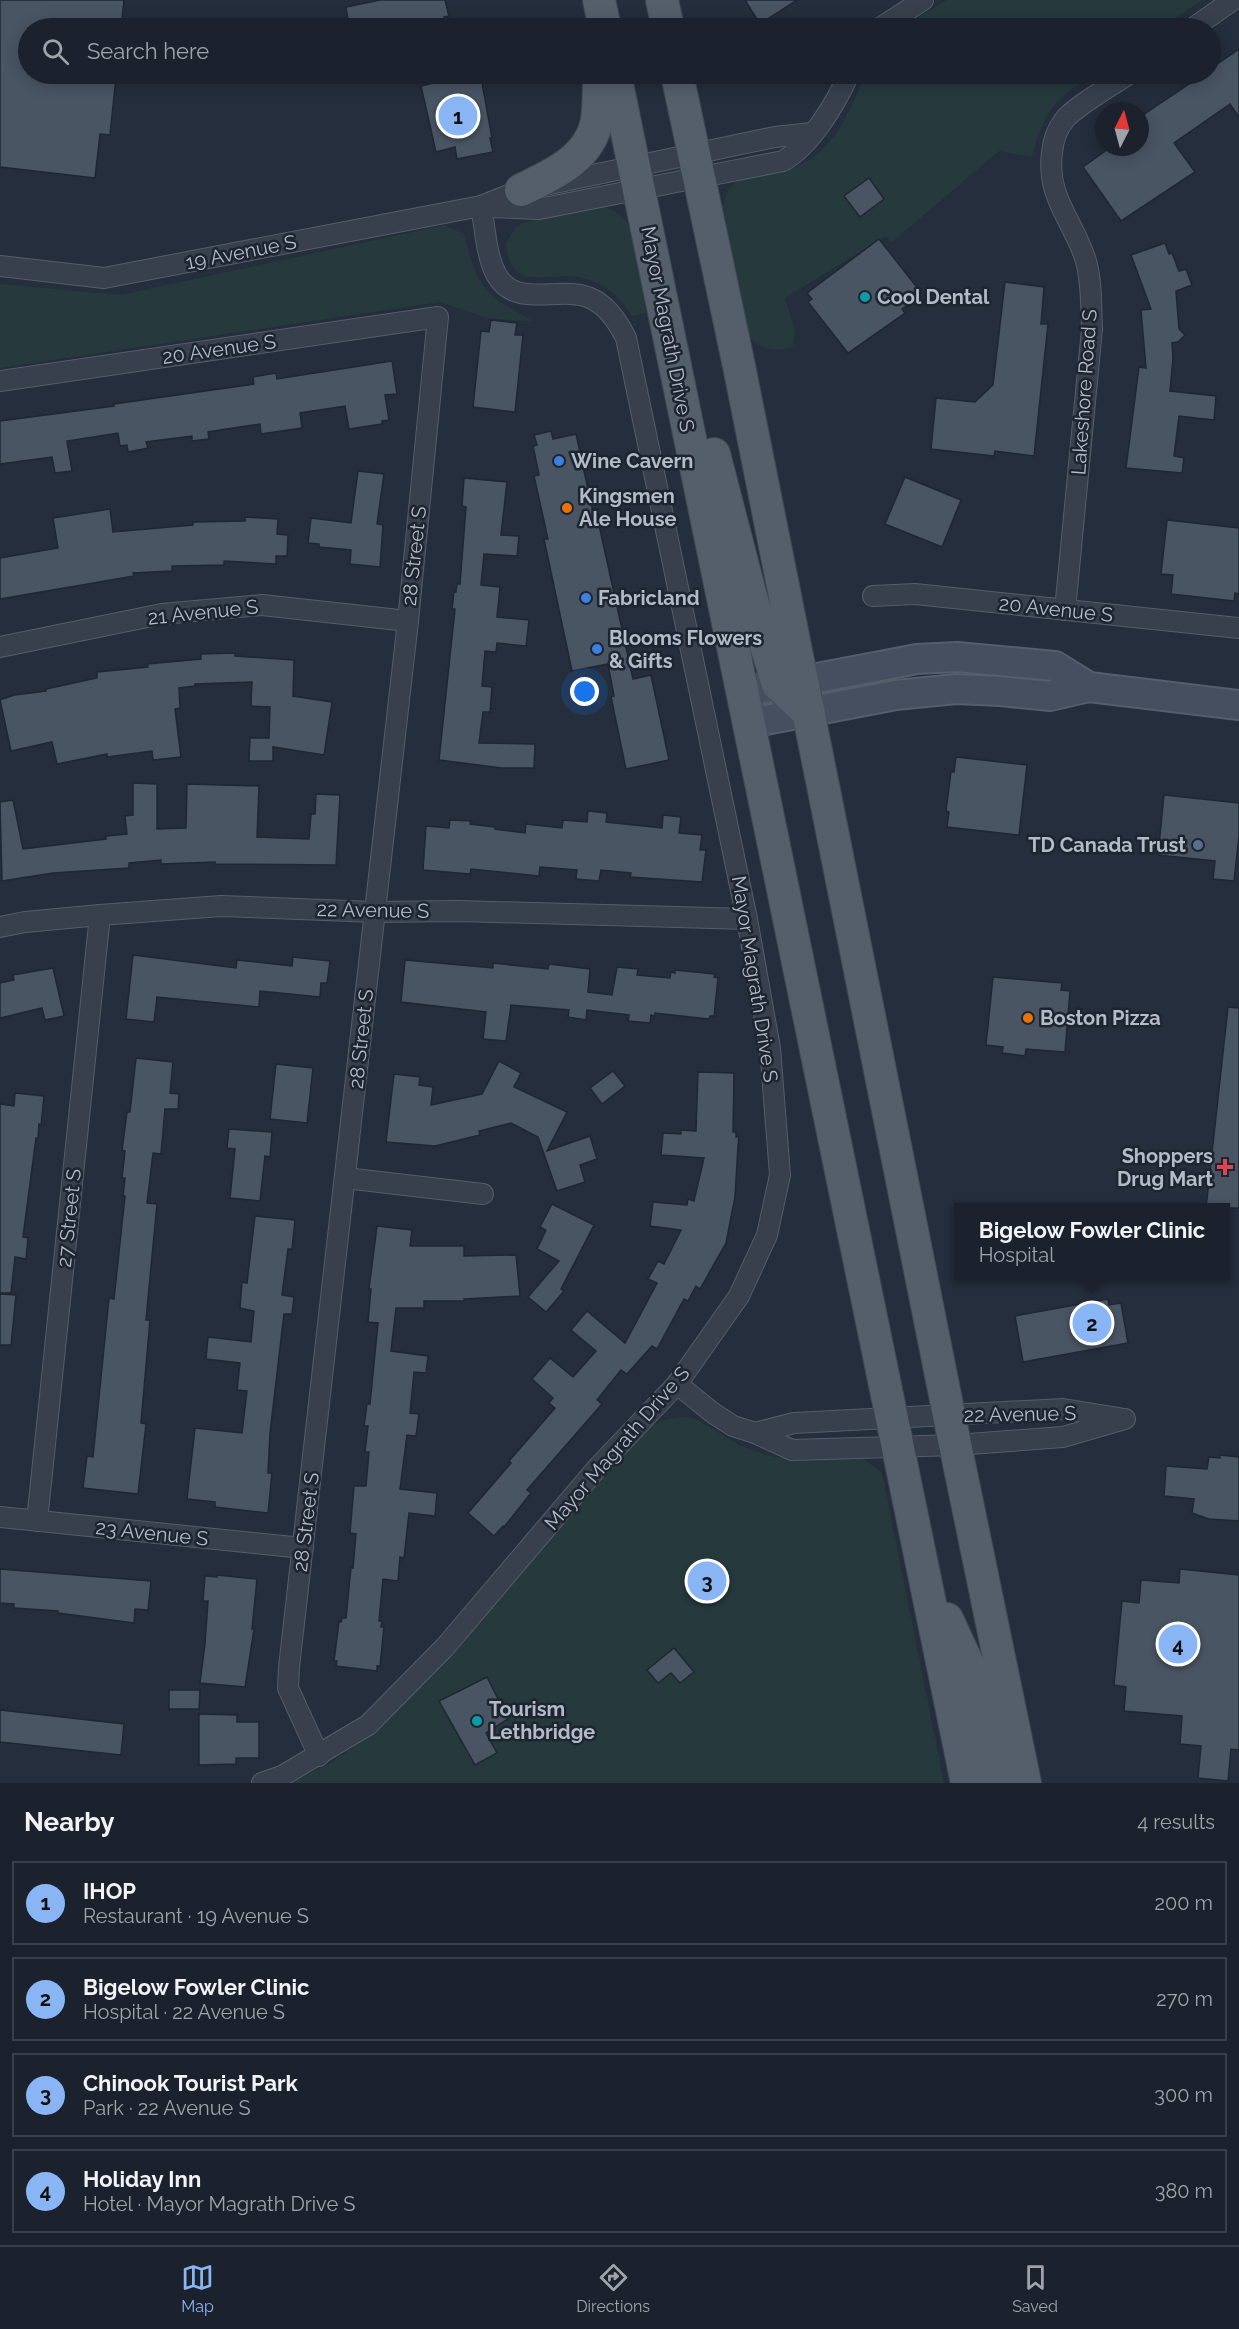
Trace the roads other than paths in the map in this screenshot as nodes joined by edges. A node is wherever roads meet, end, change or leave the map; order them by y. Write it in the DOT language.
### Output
graph roads {
  1 [pos="662,0"];
  2 [pos="922,0"];
  3 [pos="1233,0"];
  4 [pos="666,18"];
  5 [pos="895,18"];
  6 [pos="1207,18"];
  7 [pos="599,84"];
  8 [pos="617,84"];
  9 [pos="679,84"];
  10 [pos="844,84"];
  11 [pos="1114,84"];
  12 [pos="697,165"];
  13 [pos="638,177"];
  14 [pos="521,190"];
  15 [pos="481,206"];
  16 [pos="0,266"];
  17 [pos="438,317"];
  18 [pos="670,343"];
  19 [pos="0,381"];
  20 [pos="873,596"];
  21 [pos="1065,610"];
  22 [pos="408,621"];
  23 [pos="1239,628"];
  24 [pos="0,647"];
  25 [pos="789,682"];
  26 [pos="1089,687"];
  27 [pos="744,692"];
  28 [pos="1239,705"];
  29 [pos="809,713"];
  30 [pos="750,723"];
  31 [pos="375,912"];
  32 [pos="100,915"];
  33 [pos="747,919"];
  34 [pos="0,927"];
  35 [pos="345,1178"];
  36 [pos="483,1194"];
  37 [pos="677,1384"];
  38 [pos="952,1430"];
  39 [pos="895,1432"];
  40 [pos="755,1433"];
  41 [pos="0,1517"];
  42 [pos="36,1521"];
  43 [pos="303,1548"];
  44 [pos="923,1566"];
  45 [pos="933,1612"];
  46 [pos="991,1616"];
  47 [pos="319,1756"];
  48 [pos="262,1783"];
  49 [pos="953,1783"];
  50 [pos="967,1783"];
  51 [pos="998,1783"];
  52 [pos="1025,1783"];
  53 [pos="1036,1783"];
  1 -- 4 [label="main road"];
  2 -- 5 [label="street"];
  3 -- 6 [label="street"];
  7 -- 14 [label="main road"];
  8 -- 13 [label="main road, Mayor Magrath Drive S"];
  9 -- 12 [label="main road"];
  10 -- 12 [label="street, 19 Avenue S"];
  11 -- 21 [label="street, Lakeshore Road S"];
  12 -- 13 [label="street, 19 Avenue S"];
  12 -- 25 [label="main road"];
  13 -- 14 [label="street, 19 Avenue S"];
  13 -- 15 [label="street, 19 Avenue S"];
  13 -- 18 [label="main road, Mayor Magrath Drive S"];
  14 -- 15 [label="street, 19 Avenue S"];
  15 -- 16 [label="street, 19 Avenue S"];
  15 -- 33 [label="street, Mayor Magrath Drive S"];
  17 -- 19 [label="street, 20 Avenue S"];
  17 -- 22 [label="street, 28 Street S"];
  18 -- 25 [label="main road"];
  18 -- 27 [label="main road, Mayor Magrath Drive S"];
  20 -- 21 [label="street, 20 Avenue S"];
  21 -- 23 [label="street, 20 Avenue S"];
  22 -- 24 [label="street, 21 Avenue S"];
  22 -- 31 [label="street, 28 Street S"];
  25 -- 26 [label="street"];
  25 -- 27 [label="street"];
  25 -- 29 [label="main road"];
  26 -- 28 [label="street"];
  26 -- 29 [label="street"];
  27 -- 30 [label="main road, Mayor Magrath Drive S"];
  29 -- 30 [label="street"];
  29 -- 38 [label="main road"];
  30 -- 39 [label="main road, Mayor Magrath Drive S"];
  31 -- 32 [label="street, 22 Avenue S"];
  31 -- 33 [label="street, 22 Avenue S"];
  31 -- 35 [label="street, 28 Street S"];
  32 -- 34 [label="street, 22 Avenue S"];
  32 -- 42 [label="street, 27 Street S"];
  33 -- 37 [label="street, Mayor Magrath Drive S"];
  35 -- 36 [label="street"];
  35 -- 43 [label="street, 28 Street S"];
  37 -- 40 [label="street, 22 Avenue S"];
  37 -- 47 [label="street, Mayor Magrath Drive S"];
  38 -- 38 [label="street, 22 Avenue S"];
  38 -- 39 [label="street, 22 Avenue S"];
  38 -- 39 [label="street, 22 Avenue S"];
  38 -- 46 [label="main road"];
  39 -- 40 [label="street, 22 Avenue S"];
  39 -- 40 [label="street, 22 Avenue S"];
  39 -- 44 [label="main road, Mayor Magrath Drive S"];
  41 -- 42 [label="street, 23 Avenue S"];
  42 -- 43 [label="street, 23 Avenue S"];
  43 -- 47 [label="street, 28 Street S"];
  44 -- 45 [label="main road, Mayor Magrath Drive S"];
  44 -- 51 [label="main road"];
  45 -- 49 [label="main road"];
  45 -- 50 [label="main road, Mayor Magrath Drive S"];
  46 -- 52 [label="main road"];
  46 -- 53 [label="main road"];
  47 -- 48 [label="street, Mayor Magrath Drive S"];
}
